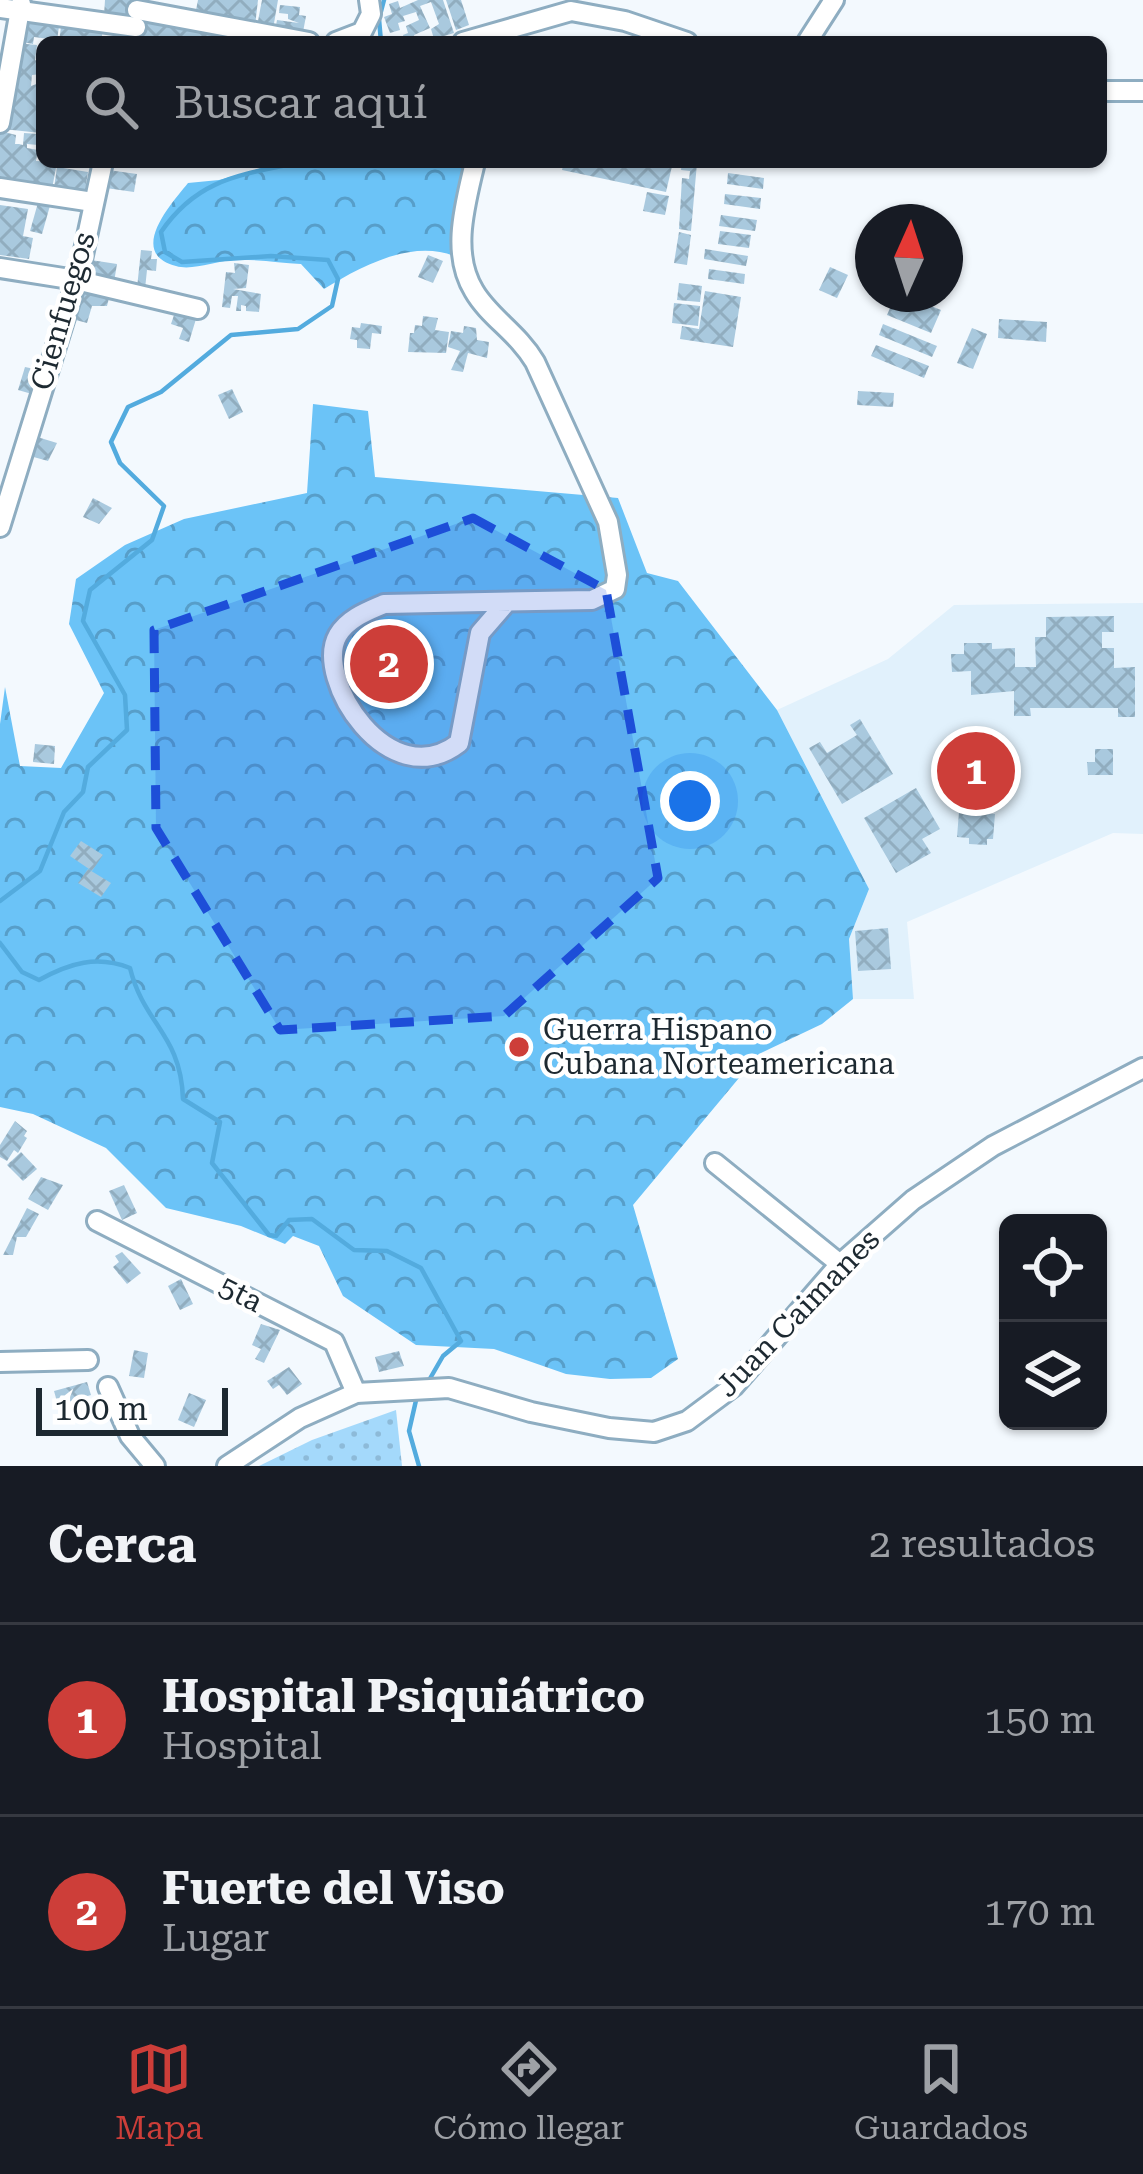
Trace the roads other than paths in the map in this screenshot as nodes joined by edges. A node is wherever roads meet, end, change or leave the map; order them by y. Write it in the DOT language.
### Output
graph roads {
  1 [pos="369,0"];
  2 [pos="834,0"];
  3 [pos="14,7"];
  4 [pos="136,20"];
  5 [pos="506,34"];
  6 [pos="262,36"];
  7 [pos="352,36"];
  8 [pos="668,36"];
  9 [pos="811,36"];
  10 [pos="1107,91"];
  11 [pos="1143,91"];
  12 [pos="0,123"];
  13 [pos="102,168"];
  14 [pos="474,168"];
  15 [pos="0,188"];
  16 [pos="93,202"];
  17 [pos="0,268"];
  18 [pos="76,280"];
  19 [pos="198,309"];
  20 [pos="10,454"];
  21 [pos="0,527"];
  22 [pos="506,603"];
  23 [pos="1143,1068"];
  24 [pos="715,1163"];
  25 [pos="97,1221"];
  26 [pos="840,1264"];
  27 [pos="88,1360"];
  28 [pos="0,1363"];
  29 [pos="107,1387"];
  30 [pos="356,1394"];
  31 [pos="155,1466"];
  32 [pos="226,1466"];
  1 -- 7 [label="street"];
  2 -- 9 [label="street"];
  3 -- 4 [label="street"];
  3 -- 12 [label="street"];
  4 -- 6 [label="street"];
  5 -- 8 [label="street"];
  10 -- 11 [label="street"];
  13 -- 16 [label="street, Cienfuegos"];
  14 -- 22 [label="street"];
  15 -- 16 [label="street"];
  16 -- 18 [label="street, Cienfuegos"];
  17 -- 18 [label="street"];
  18 -- 19 [label="street"];
  18 -- 20 [label="street, Cienfuegos"];
  20 -- 21 [label="street, Cienfuegos"];
  22 -- 22 [label="street"];
  23 -- 26 [label="street, Juan Caimanes"];
  24 -- 26 [label="street"];
  25 -- 30 [label="street, 5ta"];
  26 -- 30 [label="street, Juan Caimanes"];
  27 -- 28 [label="street"];
  29 -- 31 [label="street"];
  30 -- 32 [label="street, Juan Caimanes"];
}
